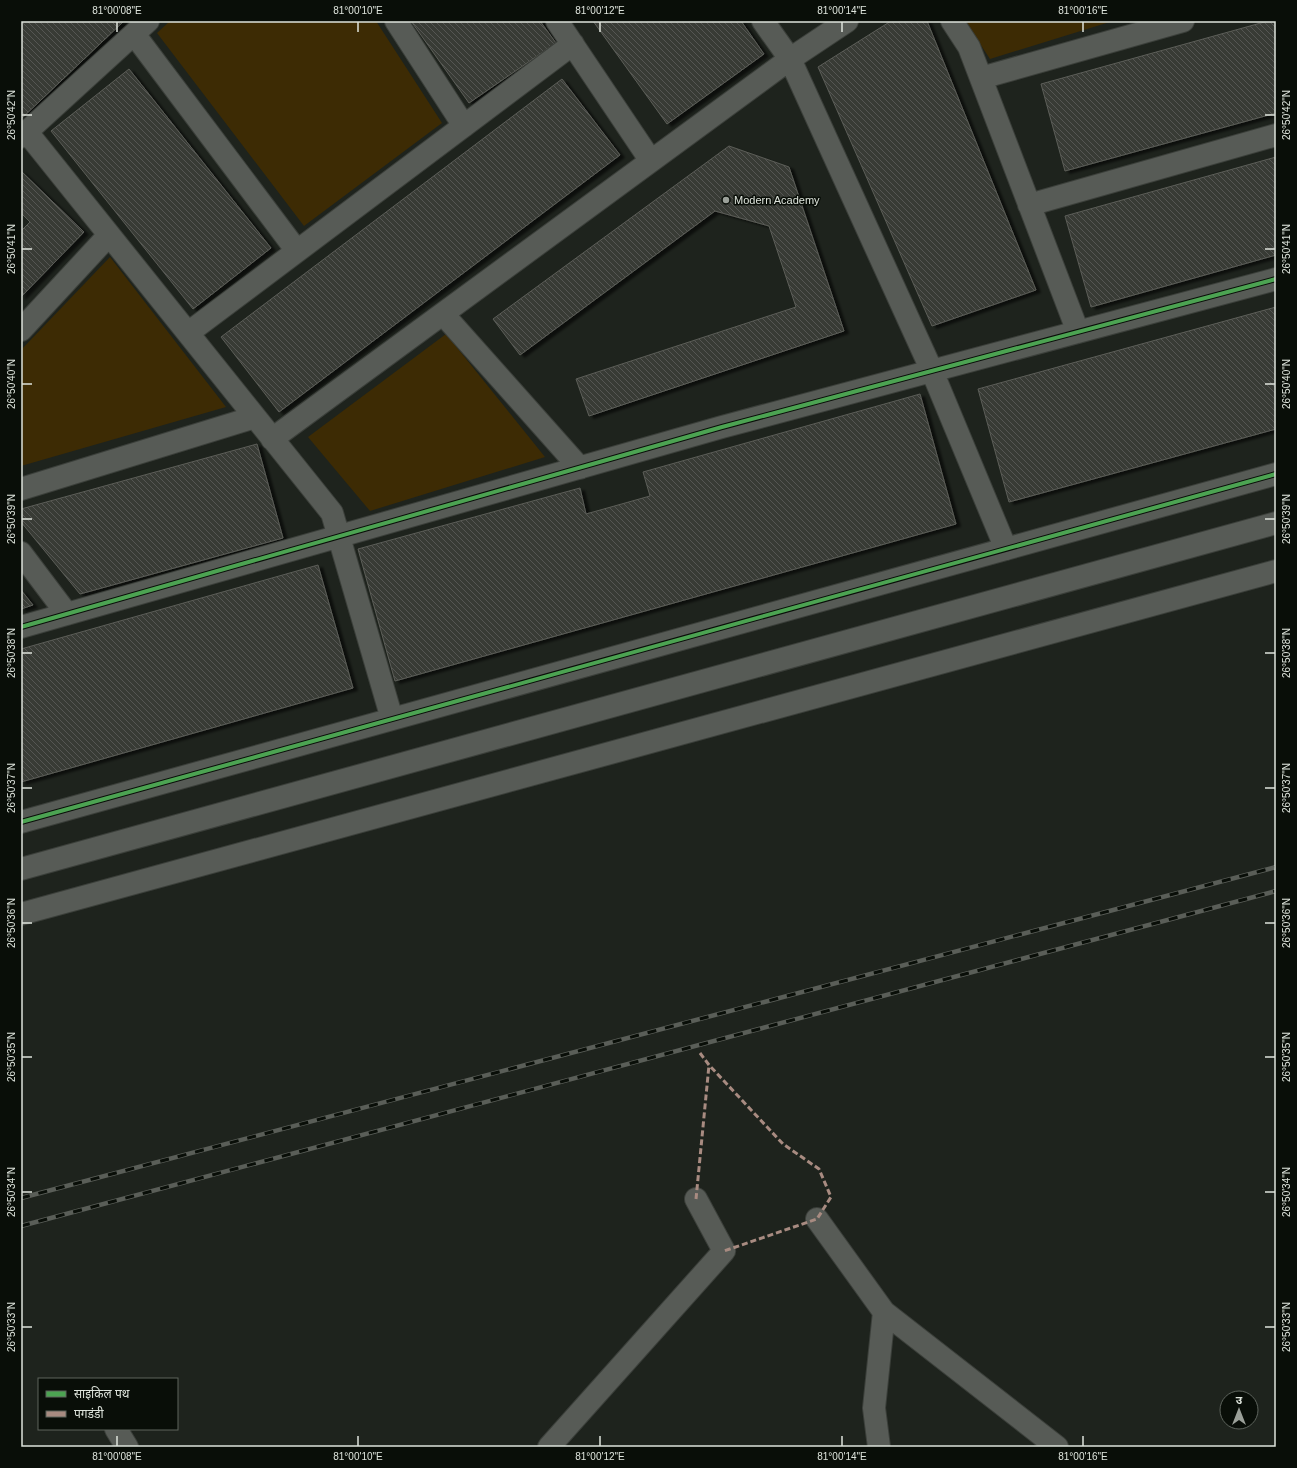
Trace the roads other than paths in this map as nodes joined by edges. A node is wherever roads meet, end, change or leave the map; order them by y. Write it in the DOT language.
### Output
graph roads {
  1 [pos="396,21"];
  2 [pos="557,21"];
  3 [pos="763,21"];
  4 [pos="847,21"];
  5 [pos="952,21"];
  6 [pos="1184,21"];
  7 [pos="141,28"];
  8 [pos="573,44"];
  9 [pos="790,59"];
  10 [pos="981,78"];
  11 [pos="464,126"];
  12 [pos="24,134"];
  13 [pos="1276,135"];
  14 [pos="651,161"];
  15 [pos="1029,205"];
  16 [pos="109,235"];
  17 [pos="297,251"];
  18 [pos="1276,279"];
  19 [pos="443,314"];
  20 [pos="21,330"];
  21 [pos="1078,332"];
  22 [pos="188,333"];
  23 [pos="932,371"];
  24 [pos="255,417"];
  25 [pos="272,439"];
  26 [pos="580,468"];
  27 [pos="1276,474"];
  28 [pos="21,489"];
  29 [pos="1276,523"];
  30 [pos="340,536"];
  31 [pos="1006,550"];
  32 [pos="21,553"];
  33 [pos="1276,571"];
  34 [pos="67,614"];
  35 [pos="21,627"];
  36 [pos="392,719"];
  37 [pos="21,822"];
  38 [pos="21,868"];
  39 [pos="21,914"];
  40 [pos="696,1199"];
  41 [pos="818,1219"];
  42 [pos="884,1312"];
  43 [pos="117,1430"];
  44 [pos="127,1447"];
  45 [pos="549,1447"];
  46 [pos="879,1447"];
  47 [pos="1057,1447"];
  1 -- 11 [label="street"];
  2 -- 8 [label="street"];
  3 -- 9 [label="street"];
  4 -- 9 [label="street"];
  5 -- 10 [label="street"];
  6 -- 10 [label="street"];
  7 -- 12 [label="street"];
  7 -- 17 [label="street"];
  8 -- 11 [label="street"];
  8 -- 14 [label="street"];
  9 -- 14 [label="street"];
  9 -- 23 [label="street"];
  10 -- 15 [label="street"];
  11 -- 17 [label="street"];
  12 -- 16 [label="street"];
  13 -- 15 [label="street"];
  14 -- 19 [label="street"];
  15 -- 21 [label="street"];
  16 -- 20 [label="street"];
  16 -- 22 [label="street"];
  17 -- 22 [label="street"];
  18 -- 21 [label="street"];
  19 -- 25 [label="street"];
  19 -- 26 [label="street"];
  21 -- 23 [label="street"];
  22 -- 24 [label="street"];
  23 -- 26 [label="street"];
  23 -- 31 [label="street"];
  24 -- 25 [label="street"];
  24 -- 28 [label="street"];
  25 -- 30 [label="street"];
  26 -- 30 [label="street"];
  27 -- 31 [label="street"];
  29 -- 38 [label="street"];
  30 -- 34 [label="street"];
  30 -- 36 [label="street"];
  31 -- 36 [label="street"];
  32 -- 34 [label="street"];
  33 -- 39 [label="street"];
  34 -- 35 [label="street"];
  36 -- 37 [label="street"];
  40 -- 45 [label="street"];
  41 -- 42 [label="street"];
  42 -- 46 [label="street"];
  42 -- 47 [label="street"];
  43 -- 44 [label="street"];
}
